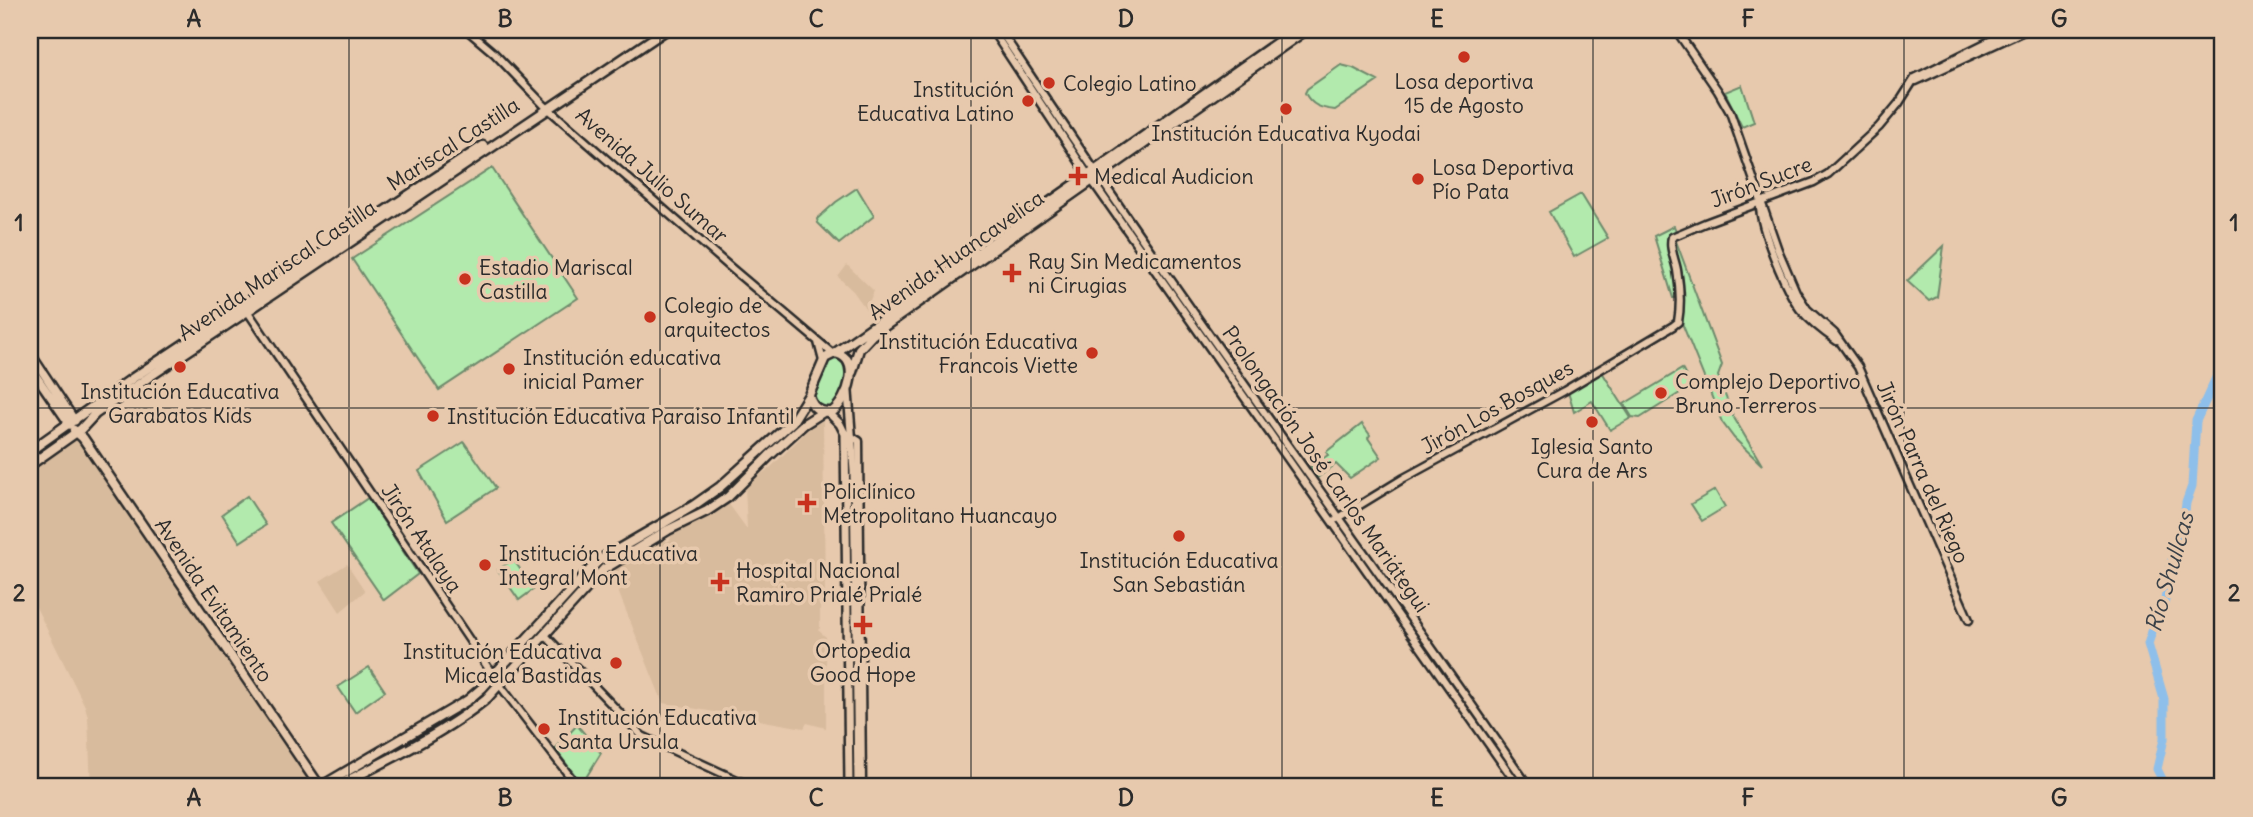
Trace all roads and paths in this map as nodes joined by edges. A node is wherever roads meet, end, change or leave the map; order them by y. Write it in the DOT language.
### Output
graph roads {
  1 [pos="467,30"];
  2 [pos="657,30"];
  3 [pos="666,30"];
  4 [pos="992,30"];
  5 [pos="1000,30"];
  6 [pos="1296,30"];
  7 [pos="1306,30"];
  8 [pos="1676,30"];
  9 [pos="2012,30"];
  10 [pos="2026,30"];
  11 [pos="1911,83"];
  12 [pos="546,106"];
  13 [pos="1093,175"];
  14 [pos="1760,201"];
  15 [pos="245,307"];
  16 [pos="1678,321"];
  17 [pos="818,342"];
  18 [pos="30,353"];
  19 [pos="834,354"];
  20 [pos="822,361"];
  21 [pos="30,367"];
  22 [pos="850,378"];
  23 [pos="848,393"];
  24 [pos="809,395"];
  25 [pos="825,412"];
  26 [pos="72,423"];
  27 [pos="80,433"];
  28 [pos="30,452"];
  29 [pos="758,452"];
  30 [pos="765,459"];
  31 [pos="30,466"];
  32 [pos="1336,520"];
  33 [pos="634,545"];
  34 [pos="1969,620"];
  35 [pos="544,634"];
  36 [pos="494,675"];
  37 [pos="499,684"];
  38 [pos="320,786"];
  39 [pos="335,787"];
  40 [pos="578,787"];
  41 [pos="752,787"];
  42 [pos="849,787"];
  43 [pos="860,787"];
  44 [pos="1519,787"];
  45 [pos="1529,787"];
  1 -- 12 [label="street, Avenida Julio Sumar"];
  2 -- 12 [label="highway, Mariscal Castilla"];
  3 -- 12 [label="highway, Mariscal Castilla"];
  4 -- 13 [label="street"];
  5 -- 13 [label="street"];
  6 -- 13 [label="highway, Avenida Huancavelica"];
  7 -- 13 [label="highway, Avenida Huancavelica"];
  8 -- 14 [label="street, Jirón Parra del Riego"];
  9 -- 11 [label="street, Jirón Sucre"];
  10 -- 11 [label="street"];
  11 -- 14 [label="street, Jirón Sucre"];
  12 -- 15 [label="highway, Avenida Mariscal Castilla"];
  12 -- 17 [label="street, Avenida Julio Sumar"];
  13 -- 19 [label="highway, Avenida Huancavelica"];
  13 -- 22 [label="highway, Avenida Huancavelica"];
  13 -- 32 [label="street, Prolongación José Carlos Mariátegui"];
  14 -- 16 [label="street, Jirón Sucre"];
  14 -- 34 [label="street, Jirón Parra del Riego"];
  15 -- 26 [label="highway, Avenida Mariscal Castilla"];
  15 -- 27 [label="highway, Avenida Mariscal Castilla"];
  15 -- 36 [label="street, Jirón Atalaya"];
  16 -- 32 [label="street, Jirón Los Bosques"];
  17 -- 19 [label="street, Avenida Julio Sumar"];
  17 -- 20 [label="street"];
  18 -- 26 [label="main road, Avenida Evitamiento"];
  19 -- 20 [label="highway"];
  19 -- 22 [label="highway"];
  20 -- 24 [label="highway"];
  21 -- 26 [label="main road, Avenida Evitamiento"];
  22 -- 23 [label="highway"];
  23 -- 25 [label="highway"];
  23 -- 43 [label="main road"];
  24 -- 25 [label="highway"];
  24 -- 29 [label="highway"];
  25 -- 30 [label="highway"];
  25 -- 42 [label="main road"];
  26 -- 27 [label="highway, Avenida Evitamiento"];
  26 -- 28 [label="highway, Avenida Mariscal Castilla"];
  27 -- 31 [label="highway, Avenida Mariscal Castilla"];
  27 -- 38 [label="highway, Avenida Evitamiento"];
  29 -- 30 [label="highway"];
  29 -- 33 [label="highway"];
  30 -- 33 [label="highway"];
  32 -- 44 [label="street, Prolongación José Carlos Mariátegui"];
  32 -- 45 [label="street, Prolongación José Carlos Mariátegui"];
  33 -- 35 [label="highway"];
  33 -- 36 [label="highway"];
  35 -- 37 [label="highway"];
  35 -- 41 [label="street"];
  36 -- 37 [label="street, Jirón Atalaya"];
  36 -- 38 [label="highway"];
  37 -- 39 [label="highway"];
  37 -- 40 [label="street, Jirón Atalaya"];
}
